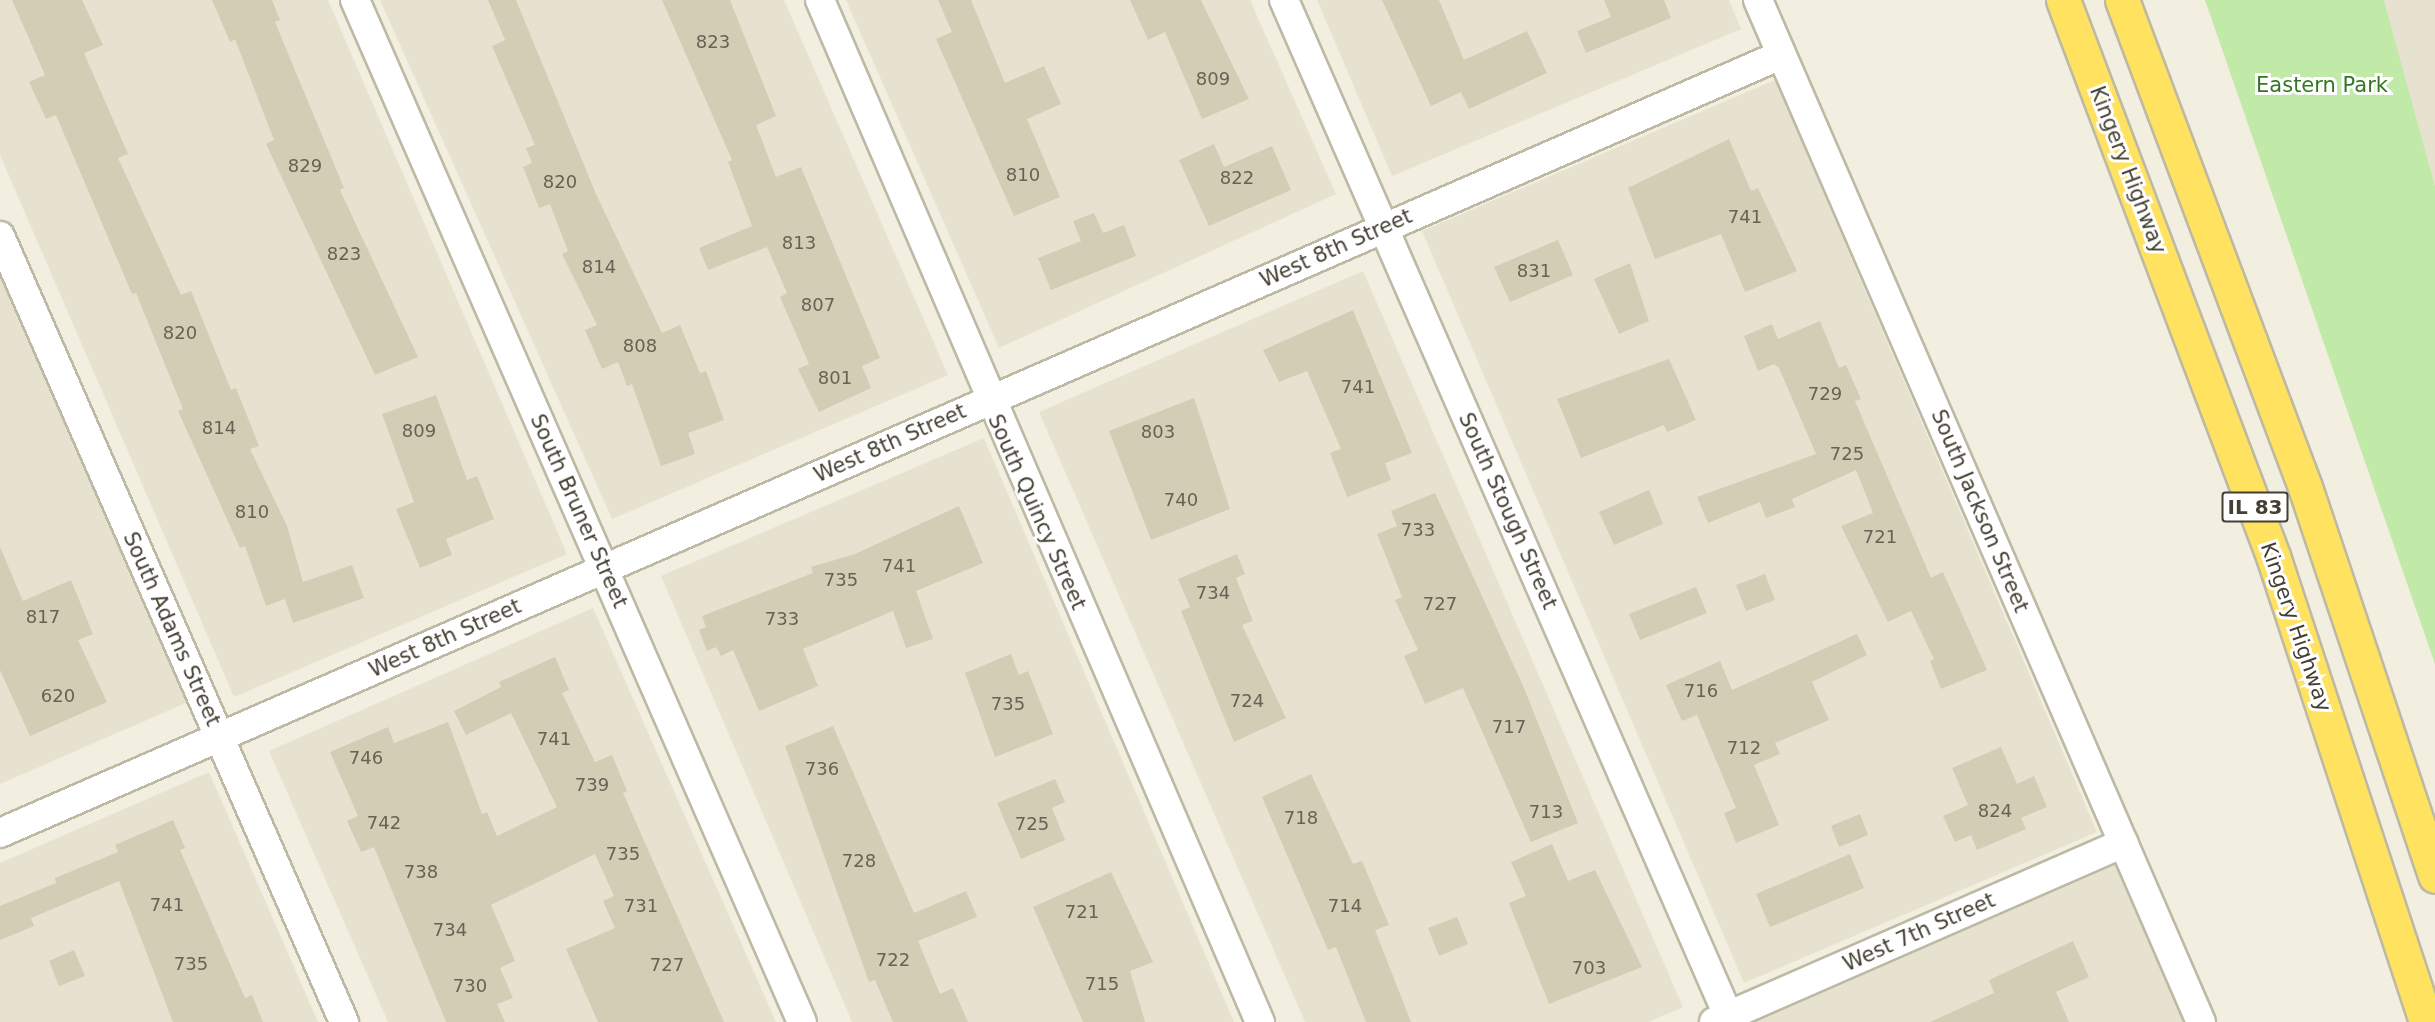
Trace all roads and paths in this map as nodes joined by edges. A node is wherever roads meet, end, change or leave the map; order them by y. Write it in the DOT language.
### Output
graph roads {
  1 [pos="355,0"];
  2 [pos="820,0"];
  3 [pos="1284,0"];
  4 [pos="1758,0"];
  5 [pos="2063,0"];
  6 [pos="2122,0"];
  7 [pos="1782,55"];
  8 [pos="1383,227"];
  9 [pos="0,236"];
  10 [pos="988,400"];
  11 [pos="604,568"];
  12 [pos="219,737"];
  13 [pos="0,833"];
  14 [pos="2124,843"];
  15 [pos="2435,876"];
  16 [pos="1724,1020"];
  17 [pos="344,1022"];
  18 [pos="802,1022"];
  19 [pos="1260,1022"];
  20 [pos="2201,1022"];
  21 [pos="2426,1022"];
  1 -- 11 [label="street, South Bruner Street"];
  2 -- 10 [label="street, South Quincy Street"];
  3 -- 8 [label="street, South Stough Street"];
  4 -- 7 [label="street, South Jackson Street"];
  5 -- 21 [label="highway, Kingery Highway / IL 83"];
  6 -- 15 [label="highway, IL 83"];
  7 -- 8 [label="street, West 8th Street"];
  7 -- 14 [label="street, South Jackson Street"];
  8 -- 10 [label="street, West 8th Street"];
  8 -- 16 [label="street, South Stough Street"];
  9 -- 12 [label="street, South Adams Street"];
  10 -- 11 [label="street, West 8th Street"];
  10 -- 19 [label="street, South Quincy Street"];
  11 -- 12 [label="street, West 8th Street"];
  11 -- 18 [label="street, South Bruner Street"];
  12 -- 13 [label="street, West 8th Street"];
  12 -- 17 [label="street, South Adams Street"];
  14 -- 16 [label="street, West 7th Street"];
  14 -- 20 [label="street, South Jackson Street"];
}
